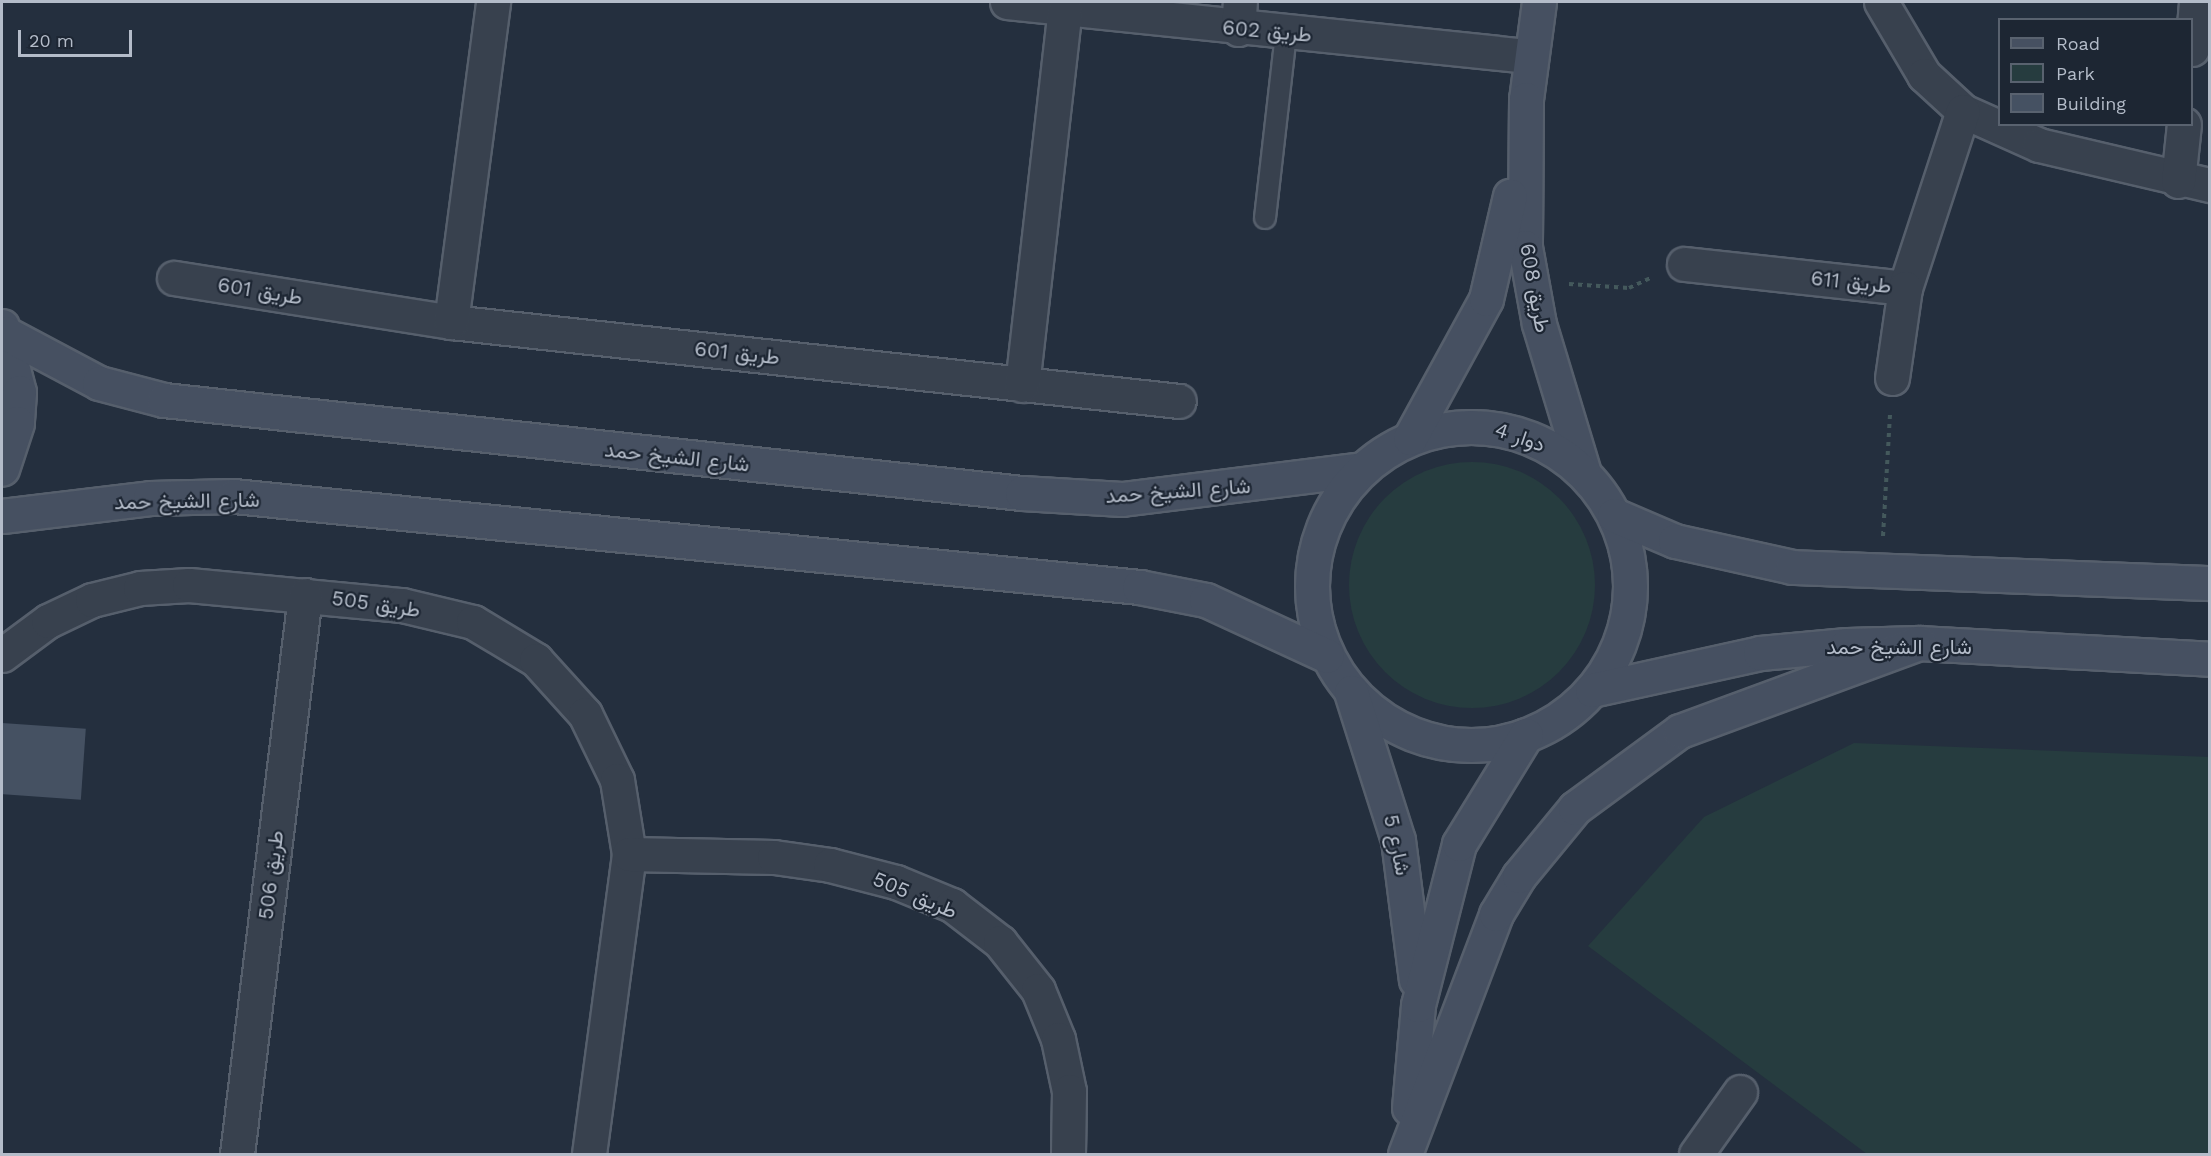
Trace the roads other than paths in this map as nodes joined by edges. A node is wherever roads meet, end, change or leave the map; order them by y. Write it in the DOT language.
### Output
graph roads {
  1 [pos="493,2"];
  2 [pos="1007,2"];
  3 [pos="1539,2"];
  4 [pos="1881,2"];
  5 [pos="2196,2"];
  6 [pos="1065,10"];
  7 [pos="1239,15"];
  8 [pos="1286,33"];
  9 [pos="2193,37"];
  10 [pos="1528,56"];
  11 [pos="1526,99"];
  12 [pos="1963,111"];
  13 [pos="2184,126"];
  14 [pos="2178,181"];
  15 [pos="2210,185"];
  16 [pos="1265,218"];
  17 [pos="1684,264"];
  18 [pos="174,278"];
  19 [pos="1905,288"];
  20 [pos="452,322"];
  21 [pos="3,330"];
  22 [pos="1892,378"];
  23 [pos="1023,385"];
  24 [pos="1179,401"];
  25 [pos="1410,438"];
  26 [pos="2,469"];
  27 [pos="1362,469"];
  28 [pos="1582,470"];
  29 [pos="1614,515"];
  30 [pos="2,516"];
  31 [pos="2210,583"];
  32 [pos="305,595"];
  33 [pos="1919,643"];
  34 [pos="2,655"];
  35 [pos="1327,656"];
  36 [pos="2210,659"];
  37 [pos="1350,690"];
  38 [pos="1592,690"];
  39 [pos="1526,735"];
  40 [pos="629,854"];
  41 [pos="1418,1005"];
  42 [pos="1740,1092"];
  43 [pos="237,1155"];
  44 [pos="589,1155"];
  45 [pos="1068,1155"];
  46 [pos="1404,1155"];
  47 [pos="1696,1155"];
  1 -- 20 [label="street"];
  2 -- 6 [label="street, طريق 602"];
  3 -- 10 [label="main road, طريق 608"];
  4 -- 12 [label="street"];
  5 -- 9 [label="street"];
  6 -- 7 [label="street, طريق 602"];
  6 -- 23 [label="street"];
  7 -- 8 [label="street, طريق 602"];
  8 -- 10 [label="street, طريق 602"];
  8 -- 16 [label="lane"];
  10 -- 11 [label="main road, طريق 608"];
  11 -- 25 [label="main road, طريق 608"];
  11 -- 28 [label="main road, طريق 608"];
  12 -- 14 [label="street"];
  12 -- 19 [label="street, طريق 611"];
  13 -- 14 [label="street"];
  14 -- 15 [label="street"];
  17 -- 19 [label="street, طريق 611"];
  18 -- 20 [label="street, طريق 601"];
  19 -- 22 [label="street"];
  20 -- 23 [label="street, طريق 601"];
  21 -- 26 [label="main road"];
  21 -- 27 [label="main road, شارع الشيخ حمد"];
  23 -- 24 [label="street, طريق 601"];
  25 -- 27 [label="main road, دوار 4"];
  25 -- 28 [label="main road, دوار 4"];
  27 -- 35 [label="main road, دوار 4"];
  28 -- 29 [label="main road, دوار 4"];
  29 -- 31 [label="main road"];
  29 -- 38 [label="main road, دوار 4"];
  30 -- 35 [label="main road, شارع الشيخ حمد"];
  32 -- 34 [label="street, طريق 505"];
  32 -- 40 [label="street, طريق 505"];
  32 -- 43 [label="street, طريق 506"];
  33 -- 36 [label="main road, شارع الشيخ حمد"];
  33 -- 38 [label="main road, شارع الشيخ حمد"];
  33 -- 46 [label="main road"];
  35 -- 37 [label="main road, دوار 4"];
  37 -- 39 [label="main road, دوار 4"];
  37 -- 41 [label="main road, شارع 5"];
  38 -- 39 [label="main road, دوار 4"];
  39 -- 41 [label="main road, شارع 5"];
  40 -- 44 [label="street, طريق 505"];
  40 -- 45 [label="street, طريق 505"];
  41 -- 46 [label="main road, شارع 5"];
  42 -- 47 [label="street"];
}
